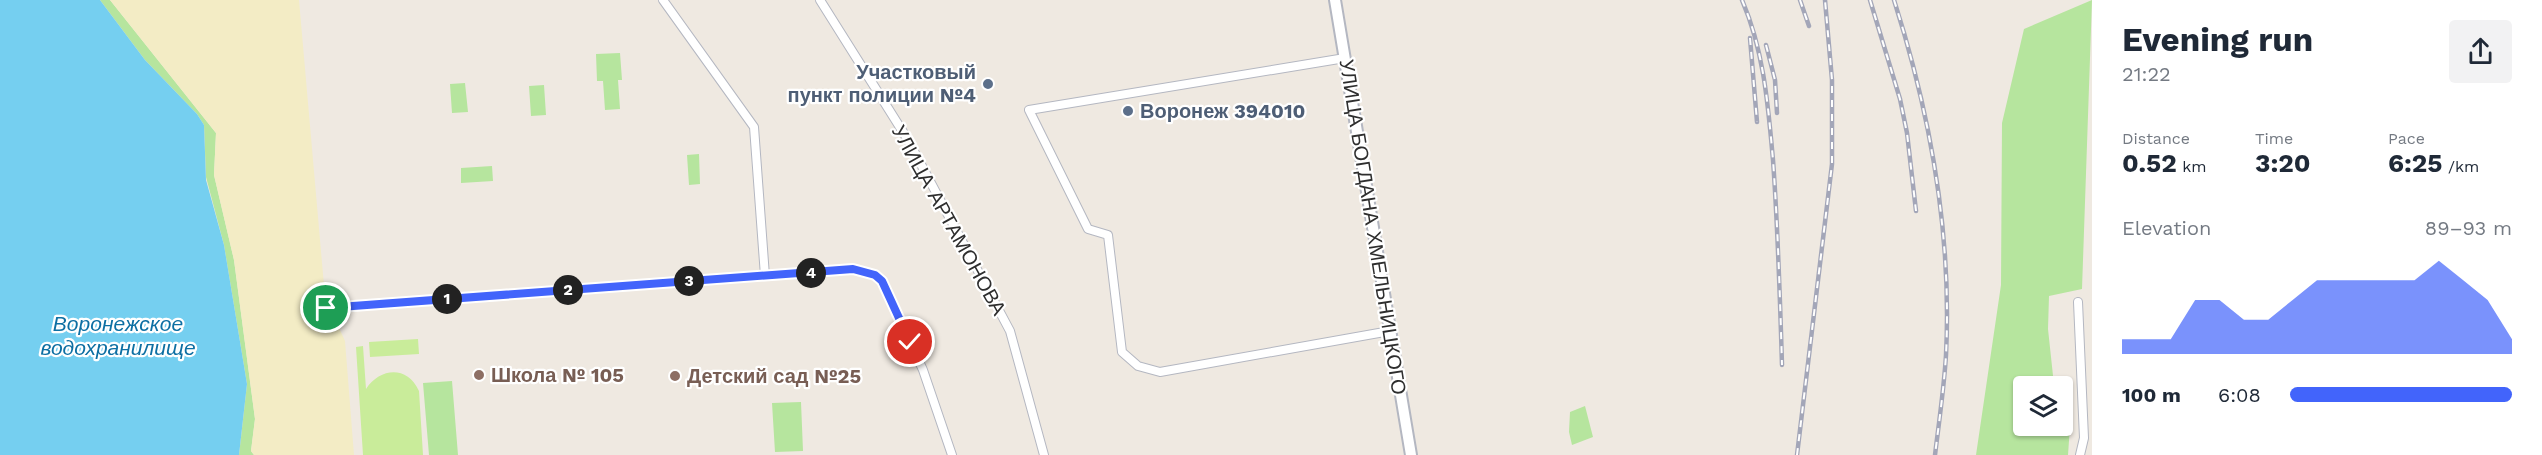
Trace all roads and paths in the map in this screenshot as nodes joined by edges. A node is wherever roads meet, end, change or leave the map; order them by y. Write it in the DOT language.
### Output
graph roads {
  1 [pos="663,0"];
  2 [pos="820,0"];
  3 [pos="1335,0"];
  4 [pos="1345,58"];
  5 [pos="765,276"];
  6 [pos="2078,302"];
  7 [pos="326,308"];
  8 [pos="1390,331"];
  9 [pos="952,455"];
  10 [pos="1044,455"];
  11 [pos="1411,455"];
  12 [pos="2080,455"];
  1 -- 5 [label="street"];
  2 -- 10 [label="street, УЛИЦА АРТАМОНОВА"];
  3 -- 4 [label="main road, УЛИЦА БОГДАНА ХМЕЛЬНИЦКОГО"];
  4 -- 8 [label="main road, УЛИЦА БОГДАНА ХМЕЛЬНИЦКОГО"];
  4 -- 8 [label="street"];
  5 -- 7 [label="street"];
  5 -- 9 [label="street"];
  6 -- 12 [label="street"];
  8 -- 11 [label="main road, УЛИЦА БОГДАНА ХМЕЛЬНИЦКОГО"];
}
